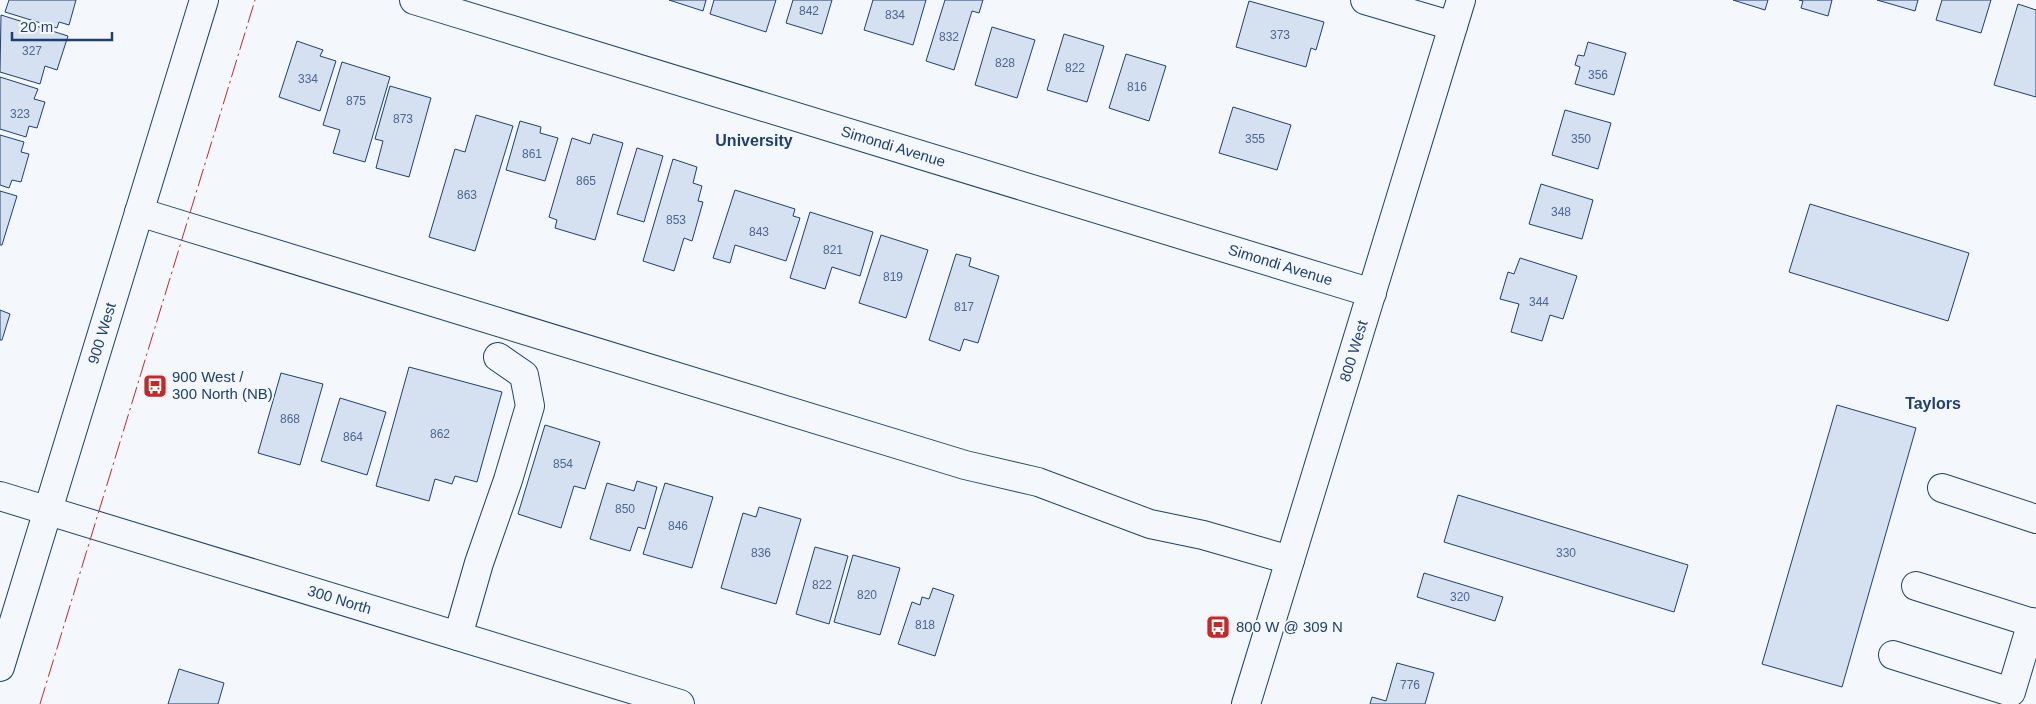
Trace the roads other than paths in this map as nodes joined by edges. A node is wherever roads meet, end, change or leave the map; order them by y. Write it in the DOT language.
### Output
graph roads {
  1 [pos="204,0"];
  2 [pos="414,0"];
  3 [pos="1366,0"];
  4 [pos="1461,0"];
  5 [pos="1453,26"];
  6 [pos="139,212"];
  7 [pos="1372,293"];
  8 [pos="498,357"];
  9 [pos="1942,488"];
  10 [pos="0,496"];
  11 [pos="48,510"];
  12 [pos="2036,519"];
  13 [pos="1290,560"];
  14 [pos="1916,586"];
  15 [pos="2034,623"];
  16 [pos="458,636"];
  17 [pos="1893,655"];
  18 [pos="0,667"];
  19 [pos="680,704"];
  20 [pos="1246,704"];
  1 -- 6 [label="street, 900 West"];
  2 -- 7 [label="street, Simondi Avenue"];
  3 -- 5 [label="street"];
  4 -- 5 [label="street, 800 West"];
  5 -- 7 [label="street, 800 West"];
  6 -- 11 [label="street, 900 West"];
  6 -- 13 [label="street"];
  7 -- 13 [label="street, 800 West"];
  8 -- 16 [label="street"];
  9 -- 12 [label="street"];
  10 -- 11 [label="street, 300 North"];
  11 -- 16 [label="street, 300 North"];
  11 -- 18 [label="street, 900 West"];
  13 -- 20 [label="street, 800 West"];
  14 -- 15 [label="street"];
  15 -- 17 [label="street"];
  16 -- 19 [label="street, 300 North"];
}
